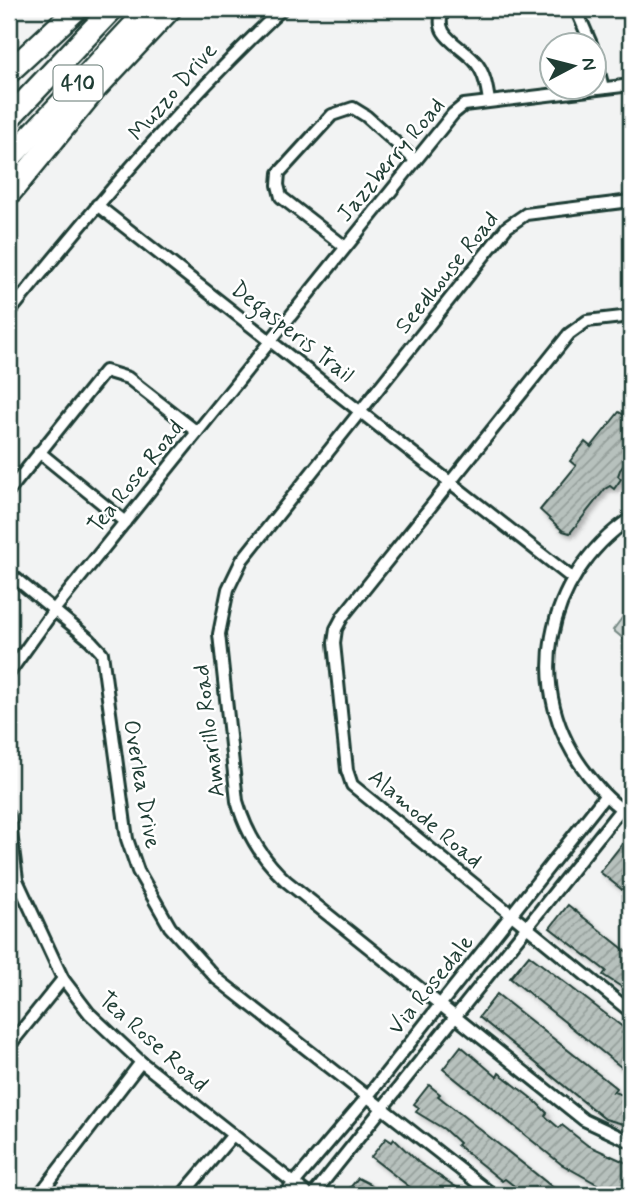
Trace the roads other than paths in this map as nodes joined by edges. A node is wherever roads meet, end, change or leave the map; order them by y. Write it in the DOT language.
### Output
graph roads {
  1 [pos="77,9"];
  2 [pos="112,9"];
  3 [pos="149,9"];
  4 [pos="170,9"];
  5 [pos="282,9"];
  6 [pos="444,9"];
  7 [pos="576,9"];
  8 [pos="586,32"];
  9 [pos="9,72"];
  10 [pos="631,85"];
  11 [pos="608,87"];
  12 [pos="538,95"];
  13 [pos="489,101"];
  14 [pos="9,118"];
  15 [pos="9,159"];
  16 [pos="415,160"];
  17 [pos="9,194"];
  18 [pos="631,201"];
  19 [pos="97,205"];
  20 [pos="344,246"];
  21 [pos="9,313"];
  22 [pos="631,316"];
  23 [pos="270,340"];
  24 [pos="362,411"];
  25 [pos="197,432"];
  26 [pos="39,452"];
  27 [pos="451,481"];
  28 [pos="9,491"];
  29 [pos="631,518"];
  30 [pos="125,522"];
  31 [pos="9,573"];
  32 [pos="572,578"];
  33 [pos="54,610"];
  34 [pos="9,673"];
  35 [pos="605,796"];
  36 [pos="626,812"];
  37 [pos="9,816"];
  38 [pos="13,882"];
  39 [pos="512,916"];
  40 [pos="525,927"];
  41 [pos="63,979"];
  42 [pos="440,1004"];
  43 [pos="631,1012"];
  44 [pos="456,1017"];
  45 [pos="9,1046"];
  46 [pos="141,1062"];
  47 [pos="368,1096"];
  48 [pos="382,1107"];
  49 [pos="232,1136"];
  50 [pos="631,1142"];
  51 [pos="294,1183"];
  52 [pos="39,1195"];
  53 [pos="182,1195"];
  54 [pos="284,1195"];
  55 [pos="311,1195"];
  56 [pos="493,1195"];
  1 -- 9 [label="highway"];
  2 -- 14 [label="highway, 410"];
  3 -- 15 [label="highway, 410"];
  4 -- 17 [label="highway"];
  5 -- 19 [label="street, Muzzo Drive"];
  6 -- 13 [label="street"];
  7 -- 8 [label="street"];
  10 -- 11 [label="street, Jazzberry Road"];
  12 -- 13 [label="street, Jazzberry Road"];
  13 -- 16 [label="street, Jazzberry Road"];
  16 -- 20 [label="street, Jazzberry Road"];
  16 -- 20 [label="street"];
  18 -- 24 [label="street, Seedhouse Road"];
  19 -- 21 [label="street"];
  19 -- 23 [label="street, Degasperis Trail"];
  20 -- 23 [label="street, Jazzberry Road"];
  22 -- 27 [label="street, Alamode Road"];
  23 -- 24 [label="street, Degasperis Trail"];
  23 -- 25 [label="street, Tea Rose Road"];
  24 -- 27 [label="street, Degasperis Trail"];
  24 -- 42 [label="street, Amarillo Road"];
  25 -- 26 [label="street"];
  25 -- 30 [label="street, Tea Rose Road"];
  26 -- 28 [label="street"];
  26 -- 30 [label="street"];
  27 -- 32 [label="street, Degasperis Trail"];
  27 -- 39 [label="street, Alamode Road"];
  29 -- 32 [label="street, Via Rosedale"];
  30 -- 33 [label="street, Tea Rose Road"];
  31 -- 33 [label="street, Overlea Drive"];
  32 -- 35 [label="street, Via Rosedale"];
  33 -- 34 [label="street, Tea Rose Road"];
  33 -- 47 [label="street, Overlea Drive"];
  35 -- 36 [label="street, Via Rosedale"];
  35 -- 39 [label="street, Via Rosedale"];
  36 -- 40 [label="street, Via Rosedale"];
  37 -- 38 [label="street, Tea Rose Road"];
  38 -- 41 [label="street, Tea Rose Road"];
  39 -- 40 [label="street, Alamode Road"];
  39 -- 42 [label="street, Via Rosedale"];
  40 -- 43 [label="street, Alamode Road"];
  40 -- 44 [label="street, Via Rosedale"];
  41 -- 45 [label="street"];
  41 -- 46 [label="street, Tea Rose Road"];
  42 -- 44 [label="street, Amarillo Road"];
  42 -- 47 [label="street, Via Rosedale"];
  44 -- 48 [label="street, Via Rosedale"];
  44 -- 50 [label="street, Amarillo Road"];
  46 -- 49 [label="street, Tea Rose Road"];
  46 -- 52 [label="street"];
  47 -- 48 [label="street, Overlea Drive"];
  47 -- 51 [label="street, Via Rosedale"];
  48 -- 55 [label="street, Via Rosedale"];
  48 -- 56 [label="street, Overlea Drive"];
  49 -- 51 [label="street, Tea Rose Road"];
  49 -- 53 [label="street"];
  51 -- 54 [label="street, Via Rosedale"];
  51 -- 55 [label="street, Tea Rose Road"];
}
